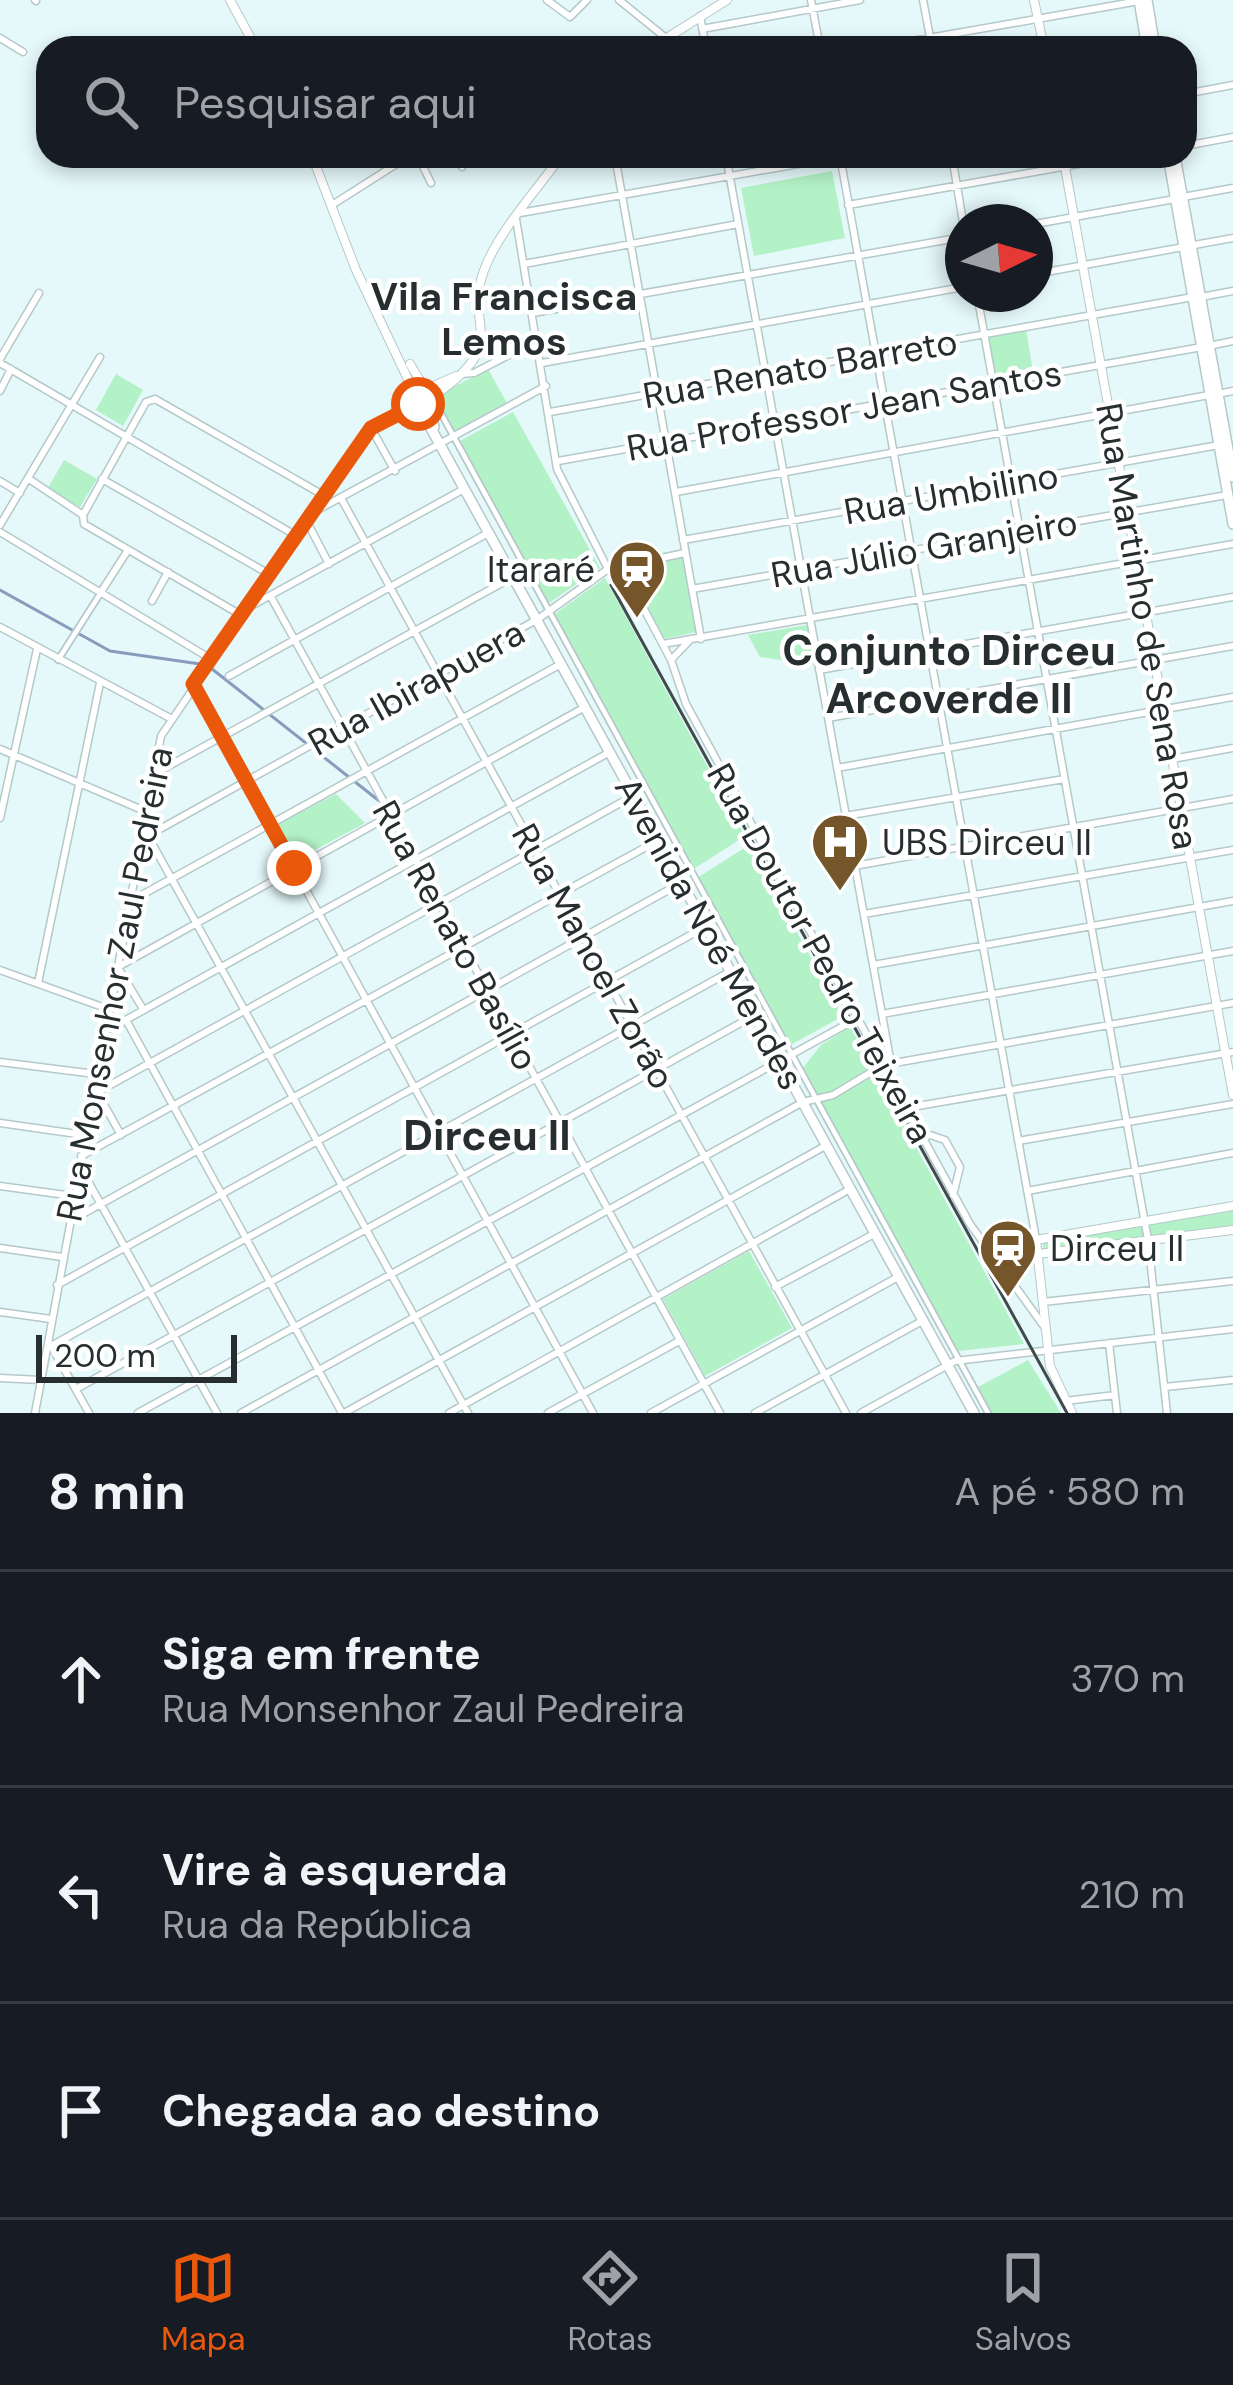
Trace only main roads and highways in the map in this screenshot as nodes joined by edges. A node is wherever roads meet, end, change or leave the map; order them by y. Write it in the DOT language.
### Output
graph roads {
  1 [pos="1142,0"];
  2 [pos="1150,36"];
  3 [pos="1173,168"];
  4 [pos="422,397"];
  5 [pos="1226,444"];
  6 [pos="1233,477"];
  7 [pos="1233,524"];
  8 [pos="970,1412"];
  1 -- 2 [label="main road"];
  3 -- 5 [label="main road"];
  4 -- 8 [label="main road, Avenida Noé Mendes"];
  5 -- 6 [label="main road"];
  5 -- 7 [label="main road"];
}
